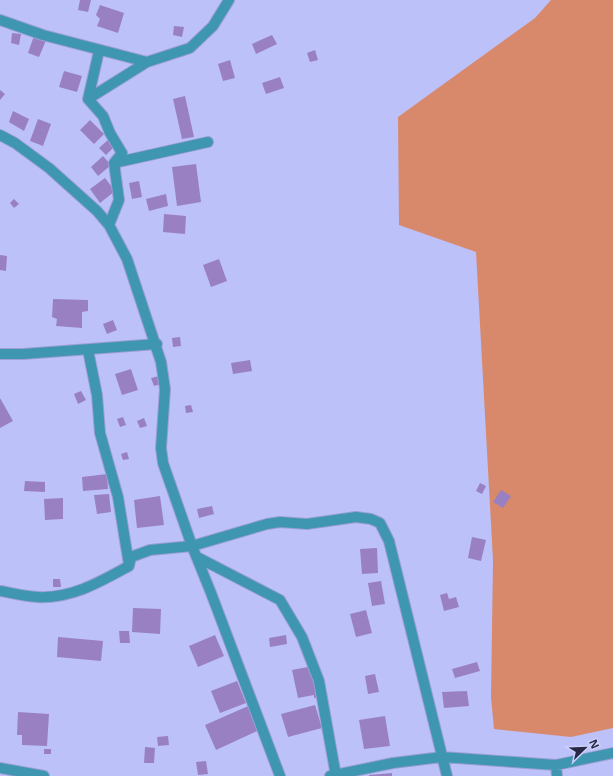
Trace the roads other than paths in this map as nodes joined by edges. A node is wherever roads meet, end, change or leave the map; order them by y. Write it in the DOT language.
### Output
graph roads {
  1 [pos="229,0"];
  2 [pos="0,20"];
  3 [pos="99,51"];
  4 [pos="147,62"];
  5 [pos="88,99"];
  6 [pos="0,135"];
  7 [pos="208,142"];
  8 [pos="114,163"];
  9 [pos="109,225"];
  10 [pos="157,344"];
  11 [pos="88,350"];
  12 [pos="0,354"];
  13 [pos="192,546"];
  14 [pos="197,557"];
  15 [pos="129,566"];
  16 [pos="0,591"];
  17 [pos="613,753"];
  18 [pos="442,757"];
  19 [pos="556,765"];
  20 [pos="0,768"];
  21 [pos="44,776"];
  22 [pos="280,776"];
  23 [pos="334,776"];
  24 [pos="447,776"];
  25 [pos="557,776"];
  1 -- 4 [label="street"];
  2 -- 3 [label="street"];
  3 -- 4 [label="street"];
  3 -- 5 [label="street"];
  4 -- 5 [label="street"];
  5 -- 8 [label="street"];
  6 -- 9 [label="street"];
  7 -- 8 [label="street"];
  8 -- 9 [label="street"];
  9 -- 10 [label="street"];
  10 -- 11 [label="street"];
  10 -- 13 [label="street"];
  11 -- 12 [label="street"];
  11 -- 15 [label="street"];
  13 -- 14 [label="street"];
  13 -- 15 [label="street"];
  13 -- 18 [label="street"];
  14 -- 22 [label="street"];
  14 -- 23 [label="street"];
  15 -- 16 [label="street"];
  17 -- 19 [label="street"];
  18 -- 19 [label="street"];
  18 -- 23 [label="street"];
  18 -- 24 [label="street"];
  19 -- 25 [label="street"];
  20 -- 21 [label="street"];
}
